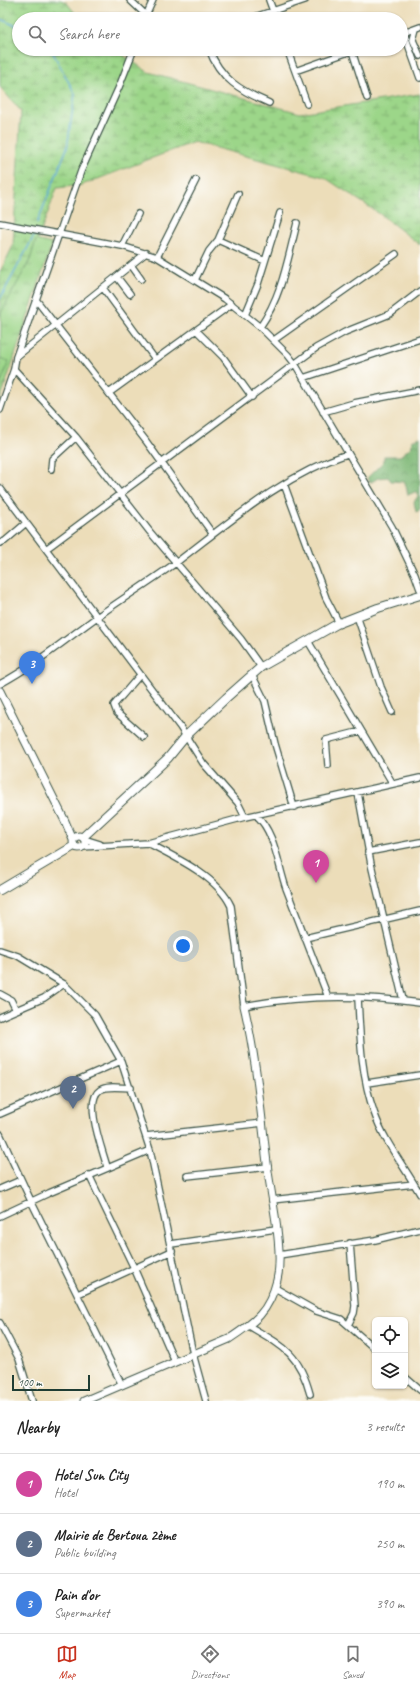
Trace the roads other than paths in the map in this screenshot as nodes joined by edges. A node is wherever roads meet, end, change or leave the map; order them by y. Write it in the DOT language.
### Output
graph roads {
  1 [pos="130,0"];
  2 [pos="153,0"];
  3 [pos="269,0"];
  4 [pos="305,0"];
  5 [pos="273,11"];
  6 [pos="141,12"];
  7 [pos="147,12"];
  8 [pos="270,12"];
  9 [pos="418,28"];
  10 [pos="408,31"];
  11 [pos="408,46"];
  12 [pos="131,56"];
  13 [pos="211,56"];
  14 [pos="290,56"];
  15 [pos="338,56"];
  16 [pos="356,56"];
  17 [pos="420,56"];
  18 [pos="295,71"];
  19 [pos="420,78"];
  20 [pos="367,98"];
  21 [pos="269,103"];
  22 [pos="307,104"];
  23 [pos="196,180"];
  24 [pos="238,194"];
  25 [pos="280,213"];
  26 [pos="138,214"];
  27 [pos="0,223"];
  28 [pos="297,223"];
  29 [pos="59,234"];
  30 [pos="218,240"];
  31 [pos="122,246"];
  32 [pos="146,253"];
  33 [pos="396,254"];
  34 [pos="157,257"];
  35 [pos="265,261"];
  36 [pos="131,265"];
  37 [pos="118,277"];
  38 [pos="141,279"];
  39 [pos="195,280"];
  40 [pos="103,288"];
  41 [pos="420,291"];
  42 [pos="130,294"];
  43 [pos="37,301"];
  44 [pos="232,304"];
  45 [pos="245,315"];
  46 [pos="57,325"];
  47 [pos="260,327"];
  48 [pos="196,330"];
  49 [pos="420,339"];
  50 [pos="274,340"];
  51 [pos="16,357"];
  52 [pos="155,359"];
  53 [pos="295,364"];
  54 [pos="14,369"];
  55 [pos="303,378"];
  56 [pos="420,390"];
  57 [pos="109,392"];
  58 [pos="252,397"];
  59 [pos="0,410"];
  60 [pos="323,412"];
  61 [pos="76,437"];
  62 [pos="347,454"];
  63 [pos="162,463"];
  64 [pos="51,469"];
  65 [pos="284,484"];
  66 [pos="0,488"];
  67 [pos="120,494"];
  68 [pos="26,522"];
  69 [pos="212,534"];
  70 [pos="0,543"];
  71 [pos="46,549"];
  72 [pos="176,562"];
  73 [pos="420,589"];
  74 [pos="420,595"];
  75 [pos="357,616"];
  76 [pos="97,617"];
  77 [pos="339,623"];
  78 [pos="308,641"];
  79 [pos="261,667"];
  80 [pos="140,675"];
  81 [pos="252,675"];
  82 [pos="0,684"];
  83 [pos="0,691"];
  84 [pos="392,712"];
  85 [pos="361,731"];
  86 [pos="186,736"];
  87 [pos="144,737"];
  88 [pos="328,765"];
  89 [pos="420,778"];
  90 [pos="393,784"];
  91 [pos="358,793"];
  92 [pos="294,807"];
  93 [pos="256,815"];
  94 [pos="244,818"];
  95 [pos="79,841"];
  96 [pos="420,842"];
  97 [pos="148,843"];
  98 [pos="368,852"];
  99 [pos="0,890"];
  100 [pos="420,911"];
  101 [pos="385,920"];
  102 [pos="305,938"];
  103 [pos="0,950"];
  104 [pos="64,984"];
  105 [pos="0,994"];
  106 [pos="328,997"];
  107 [pos="358,998"];
  108 [pos="403,1000"];
  109 [pos="420,1003"];
  110 [pos="244,1006"];
  111 [pos="16,1010"];
  112 [pos="0,1017"];
  113 [pos="121,1061"];
  114 [pos="420,1075"];
  115 [pos="367,1083"];
  116 [pos="131,1088"];
  117 [pos="0,1114"];
  118 [pos="263,1123"];
  119 [pos="0,1134"];
  120 [pos="146,1136"];
  121 [pos="150,1150"];
  122 [pos="268,1167"];
  123 [pos="108,1168"];
  124 [pos="89,1175"];
  125 [pos="187,1176"];
  126 [pos="21,1180"];
  127 [pos="414,1184"];
  128 [pos="0,1190"];
  129 [pos="420,1194"];
  130 [pos="272,1200"];
  131 [pos="31,1201"];
  132 [pos="0,1216"];
  133 [pos="276,1229"];
  134 [pos="420,1229"];
  135 [pos="350,1243"];
  136 [pos="171,1244"];
  137 [pos="172,1251"];
  138 [pos="279,1255"];
  139 [pos="134,1268"];
  140 [pos="274,1288"];
  141 [pos="78,1294"];
  142 [pos="349,1322"];
  143 [pos="0,1323"];
  144 [pos="249,1326"];
  145 [pos="372,1346"];
  146 [pos="193,1354"];
  147 [pos="175,1362"];
  148 [pos="408,1380"];
  149 [pos="122,1384"];
  150 [pos="420,1390"];
  151 [pos="310,1394"];
  152 [pos="32,1401"];
  153 [pos="84,1401"];
  154 [pos="206,1401"];
  1 -- 6 [label="street"];
  2 -- 7 [label="street"];
  3 -- 5 [label="street"];
  4 -- 5 [label="street"];
  5 -- 8 [label="street"];
  9 -- 10 [label="street"];
  9 -- 17 [label="street"];
  11 -- 19 [label="street"];
  12 -- 29 [label="street"];
  13 -- 21 [label="street"];
  14 -- 18 [label="street"];
  15 -- 18 [label="street"];
  16 -- 20 [label="street"];
  18 -- 22 [label="street"];
  23 -- 34 [label="street"];
  24 -- 30 [label="street"];
  25 -- 35 [label="street"];
  26 -- 31 [label="street"];
  27 -- 29 [label="street"];
  28 -- 47 [label="street"];
  29 -- 31 [label="street"];
  29 -- 43 [label="street"];
  30 -- 35 [label="street"];
  30 -- 39 [label="street"];
  31 -- 32 [label="street"];
  32 -- 34 [label="street"];
  32 -- 36 [label="street"];
  33 -- 50 [label="street"];
  34 -- 39 [label="street"];
  35 -- 45 [label="street"];
  36 -- 37 [label="street"];
  36 -- 38 [label="street"];
  37 -- 40 [label="street"];
  37 -- 42 [label="street"];
  39 -- 44 [label="street"];
  40 -- 46 [label="street"];
  40 -- 52 [label="street"];
  41 -- 53 [label="street"];
  43 -- 46 [label="street"];
  43 -- 51 [label="street"];
  44 -- 45 [label="street"];
  44 -- 48 [label="street"];
  45 -- 47 [label="street"];
  46 -- 51 [label="street"];
  46 -- 57 [label="street"];
  47 -- 50 [label="street"];
  48 -- 52 [label="street"];
  48 -- 58 [label="street"];
  49 -- 55 [label="street"];
  50 -- 53 [label="street"];
  51 -- 54 [label="street"];
  52 -- 57 [label="street"];
  53 -- 55 [label="street"];
  53 -- 58 [label="street"];
  54 -- 59 [label="street"];
  54 -- 61 [label="street"];
  55 -- 60 [label="street"];
  56 -- 60 [label="street"];
  57 -- 63 [label="street"];
  58 -- 63 [label="street"];
  60 -- 62 [label="street"];
  61 -- 64 [label="street"];
  61 -- 67 [label="street"];
  62 -- 65 [label="street"];
  62 -- 73 [label="street"];
  63 -- 67 [label="street"];
  63 -- 69 [label="street"];
  65 -- 69 [label="street"];
  65 -- 77 [label="street"];
  66 -- 68 [label="street"];
  67 -- 71 [label="street"];
  67 -- 72 [label="street"];
  68 -- 70 [label="street"];
  68 -- 71 [label="street"];
  69 -- 72 [label="street"];
  71 -- 76 [label="street"];
  72 -- 76 [label="street"];
  72 -- 79 [label="street"];
  74 -- 75 [label="main road"];
  75 -- 77 [label="main road"];
  75 -- 84 [label="street"];
  76 -- 80 [label="street"];
  76 -- 82 [label="street"];
  77 -- 78 [label="main road"];
  78 -- 79 [label="main road"];
  78 -- 85 [label="street"];
  79 -- 81 [label="main road"];
  80 -- 86 [label="street"];
  80 -- 87 [label="street"];
  81 -- 86 [label="main road"];
  81 -- 92 [label="street"];
  83 -- 95 [label="street"];
  85 -- 88 [label="street"];
  85 -- 90 [label="street"];
  86 -- 94 [label="street"];
  86 -- 95 [label="main road"];
  89 -- 90 [label="street"];
  90 -- 91 [label="street"];
  91 -- 92 [label="street"];
  91 -- 98 [label="street"];
  92 -- 93 [label="street"];
  93 -- 94 [label="street"];
  93 -- 102 [label="street"];
  94 -- 97 [label="street"];
  95 -- 97 [label="street"];
  95 -- 99 [label="main road"];
  96 -- 98 [label="street"];
  97 -- 110 [label="street"];
  98 -- 101 [label="street"];
  100 -- 101 [label="street"];
  101 -- 102 [label="street"];
  101 -- 108 [label="street"];
  102 -- 106 [label="street"];
  103 -- 104 [label="street"];
  104 -- 111 [label="street"];
  104 -- 113 [label="street"];
  105 -- 111 [label="street"];
  106 -- 107 [label="street"];
  106 -- 110 [label="street"];
  107 -- 108 [label="street"];
  107 -- 115 [label="street"];
  108 -- 109 [label="street"];
  110 -- 118 [label="street"];
  111 -- 112 [label="street"];
  113 -- 116 [label="street"];
  113 -- 117 [label="street"];
  114 -- 115 [label="street"];
  115 -- 127 [label="street"];
  116 -- 120 [label="street"];
  116 -- 123 [label="street"];
  118 -- 120 [label="street"];
  118 -- 122 [label="street"];
  119 -- 126 [label="street"];
  120 -- 121 [label="street"];
  121 -- 123 [label="street"];
  121 -- 136 [label="street"];
  122 -- 125 [label="street"];
  122 -- 130 [label="street"];
  123 -- 124 [label="street"];
  124 -- 131 [label="street"];
  124 -- 139 [label="street"];
  126 -- 128 [label="street"];
  126 -- 131 [label="street"];
  127 -- 129 [label="street"];
  127 -- 130 [label="street"];
  130 -- 133 [label="street"];
  131 -- 132 [label="street"];
  131 -- 141 [label="street"];
  133 -- 136 [label="street"];
  133 -- 138 [label="street"];
  134 -- 135 [label="street"];
  135 -- 138 [label="street"];
  135 -- 142 [label="street"];
  136 -- 137 [label="street"];
  137 -- 139 [label="street"];
  137 -- 146 [label="street"];
  138 -- 140 [label="street"];
  139 -- 141 [label="street"];
  139 -- 147 [label="street"];
  140 -- 142 [label="street"];
  140 -- 144 [label="street"];
  141 -- 149 [label="street"];
  142 -- 145 [label="street"];
  143 -- 152 [label="street"];
  144 -- 146 [label="street"];
  144 -- 151 [label="street"];
  146 -- 147 [label="street"];
  146 -- 154 [label="street"];
  147 -- 149 [label="street"];
  148 -- 150 [label="street"];
  149 -- 153 [label="street"];
}
